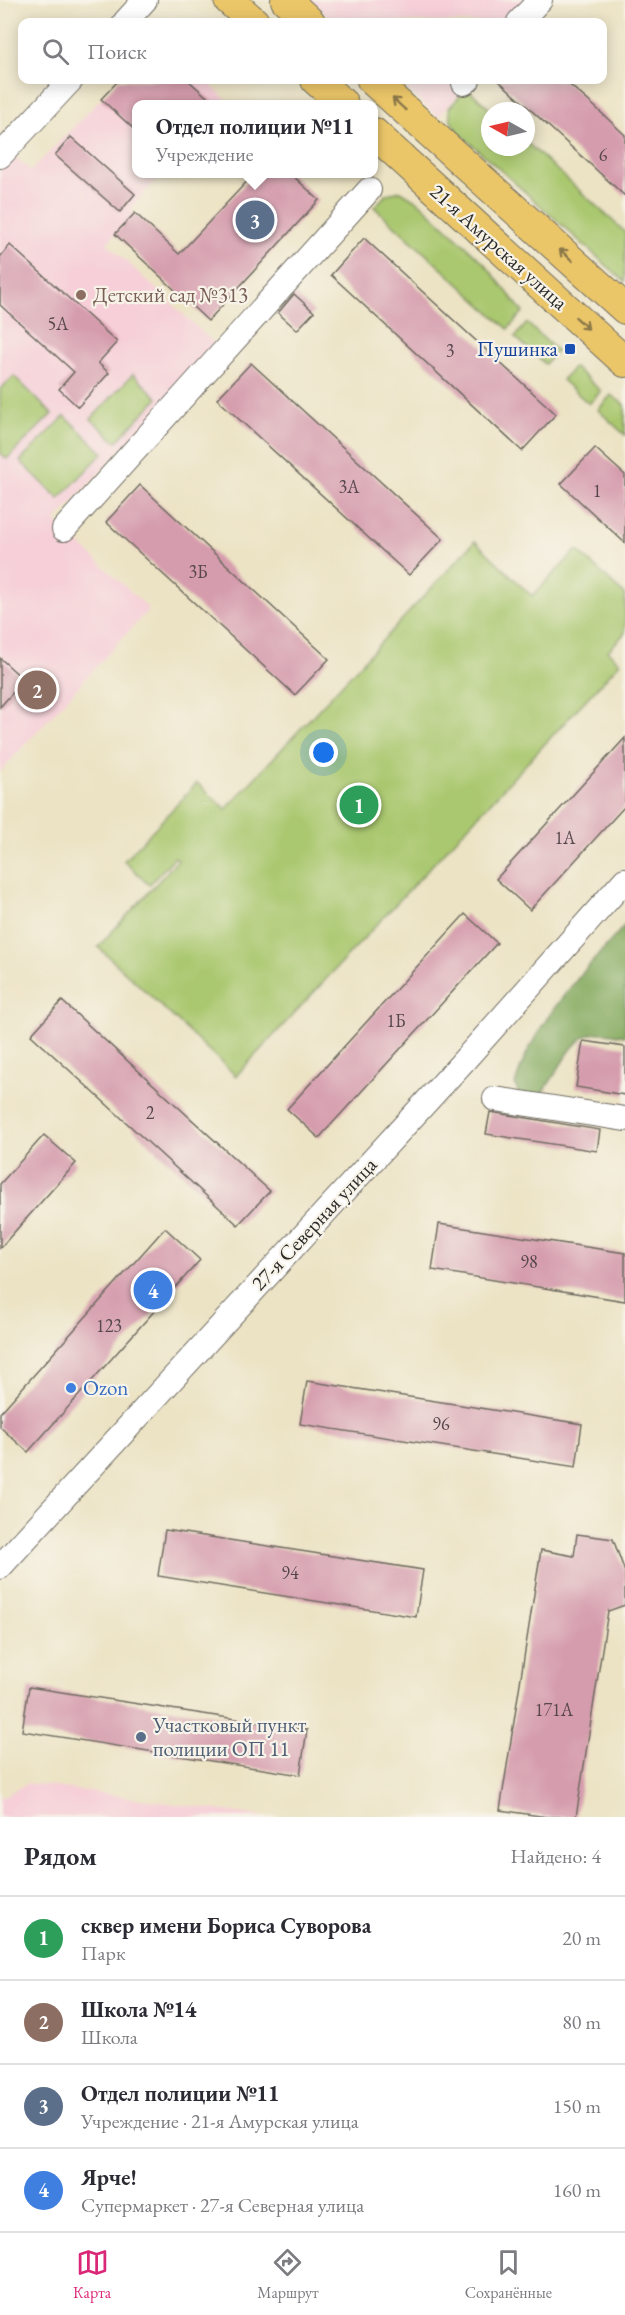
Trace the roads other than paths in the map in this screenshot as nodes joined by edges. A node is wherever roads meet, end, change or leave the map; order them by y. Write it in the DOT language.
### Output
graph roads {
  1 [pos="145,0"];
  2 [pos="229,0"];
  3 [pos="286,0"];
  4 [pos="540,0"];
  5 [pos="128,18"];
  6 [pos="249,18"];
  7 [pos="306,18"];
  8 [pos="523,18"];
  9 [pos="67,84"];
  10 [pos="320,84"];
  11 [pos="376,84"];
  12 [pos="338,100"];
  13 [pos="378,137"];
  14 [pos="0,156"];
  15 [pos="369,190"];
  16 [pos="625,309"];
  17 [pos="625,362"];
  18 [pos="64,529"];
  19 [pos="625,880"];
  20 [pos="495,1099"];
  21 [pos="625,1119"];
  22 [pos="0,1567"];
  1 -- 5 [label="street"];
  2 -- 6 [label="main road"];
  3 -- 7 [label="main road"];
  4 -- 8 [label="street"];
  9 -- 14 [label="street"];
  10 -- 12 [label="main road"];
  16 -- 11 [label="main road, 21-я Амурская улица, one-way"];
  13 -- 17 [label="main road, 21-я Амурская улица, one-way"];
  15 -- 18 [label="street"];
  19 -- 22 [label="street, 27-я Северная улица"];
  20 -- 21 [label="street"];
}
